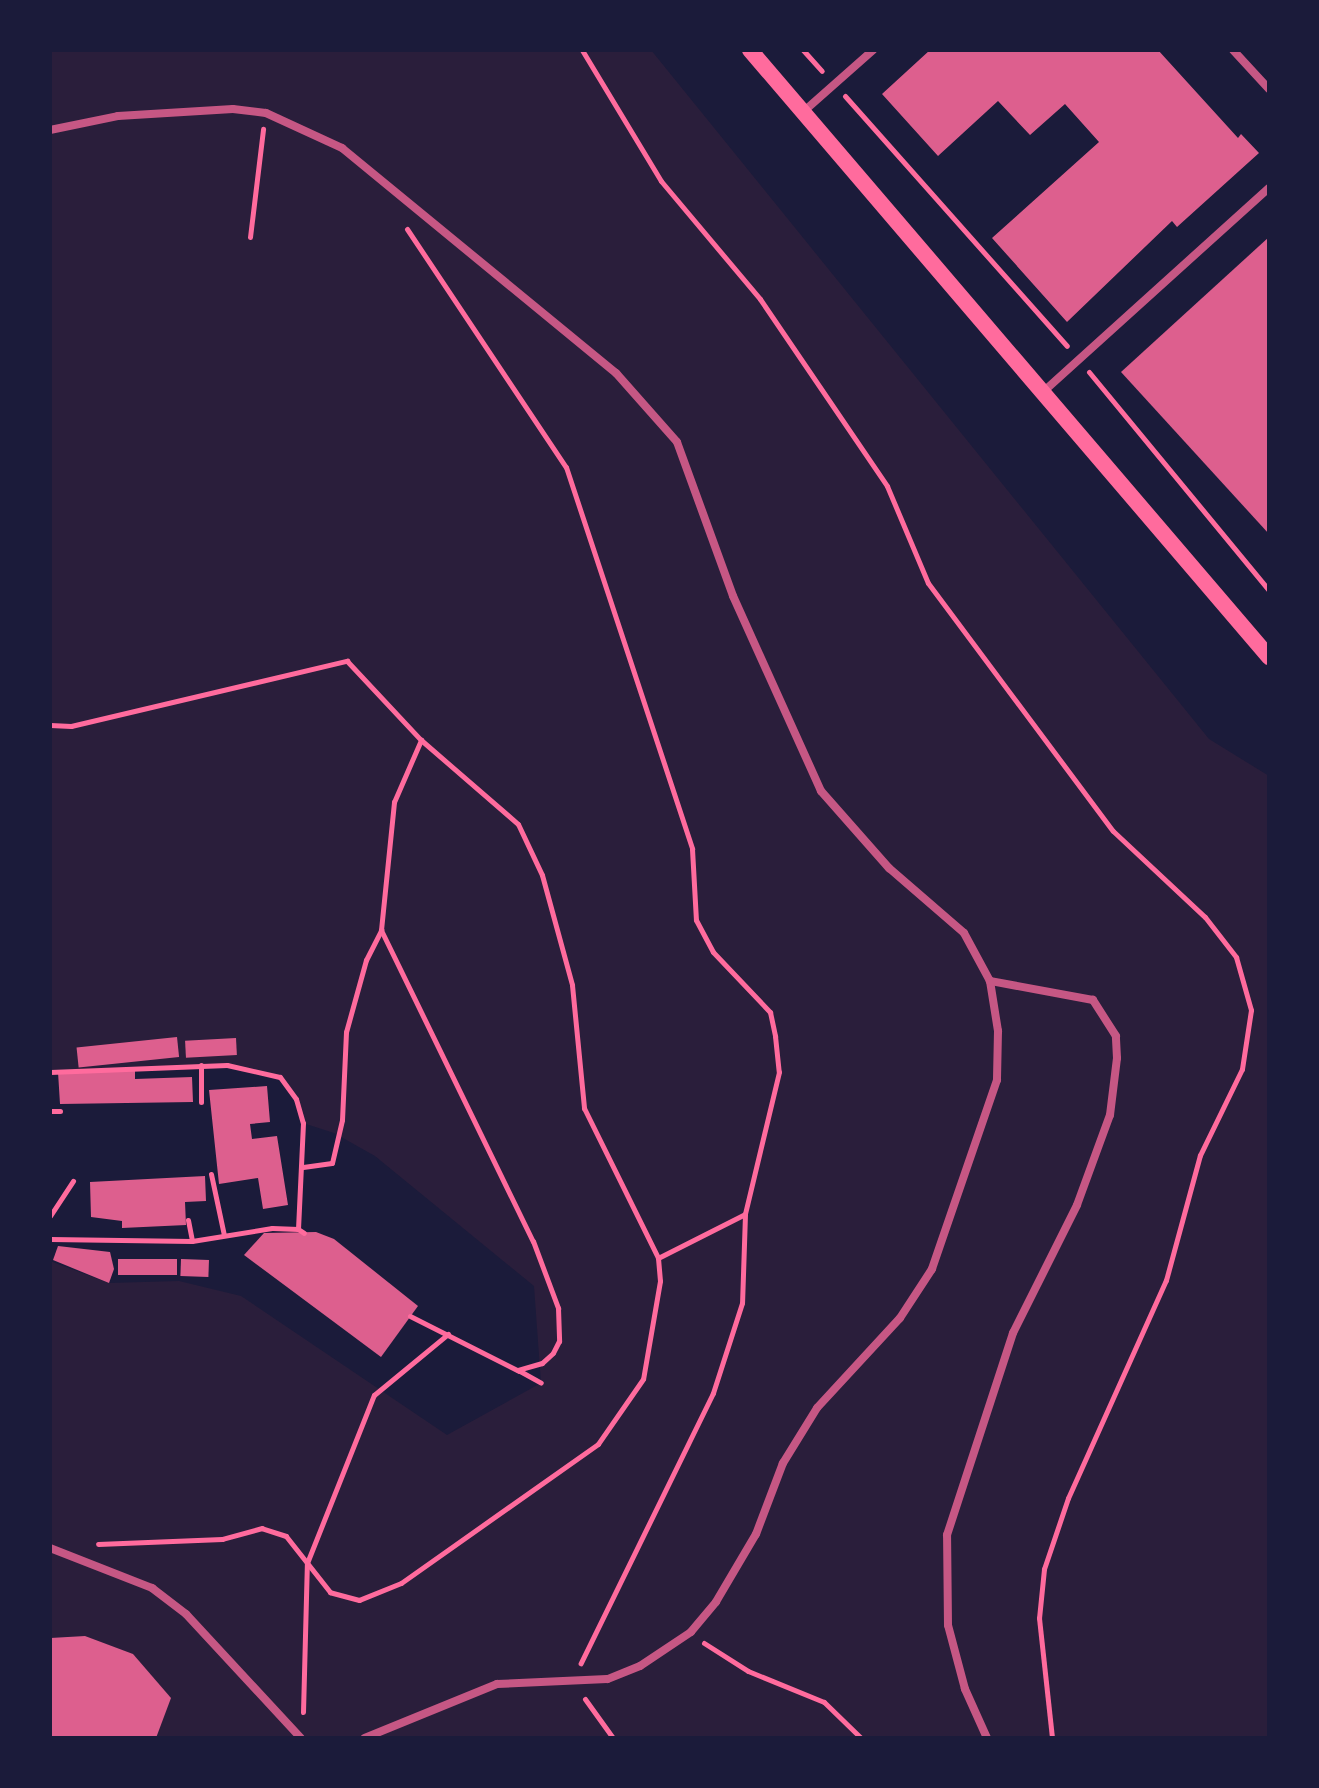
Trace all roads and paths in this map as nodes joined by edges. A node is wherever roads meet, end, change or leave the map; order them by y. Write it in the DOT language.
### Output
graph roads {
  1 [pos="582,50"];
  2 [pos="750,50"];
  3 [pos="803,50"];
  4 [pos="873,50"];
  5 [pos="1233,50"];
  6 [pos="834,84"];
  7 [pos="1269,89"];
  8 [pos="803,112"];
  9 [pos="266,113"];
  10 [pos="50,130"];
  11 [pos="1269,188"];
  12 [pos="403,223"];
  13 [pos="250,237"];
  14 [pos="1079,360"];
  15 [pos="1043,392"];
  16 [pos="1269,590"];
  17 [pos="1269,657"];
  18 [pos="50,725"];
  19 [pos="421,740"];
  20 [pos="381,930"];
  21 [pos="990,981"];
  22 [pos="201,1065"];
  23 [pos="50,1072"];
  24 [pos="201,1102"];
  25 [pos="50,1111"];
  26 [pos="60,1111"];
  27 [pos="303,1167"];
  28 [pos="211,1174"];
  29 [pos="73,1181"];
  30 [pos="745,1214"];
  31 [pos="50,1216"];
  32 [pos="188,1220"];
  33 [pos="224,1235"];
  34 [pos="50,1239"];
  35 [pos="192,1241"];
  36 [pos="658,1258"];
  37 [pos="410,1316"];
  38 [pos="448,1334"];
  39 [pos="81,1545"];
  40 [pos="50,1548"];
  41 [pos="307,1563"];
  42 [pos="691,1632"];
  43 [pos="572,1681"];
  44 [pos="303,1722"];
  45 [pos="301,1738"];
  46 [pos="365,1738"];
  47 [pos="613,1738"];
  48 [pos="861,1738"];
  49 [pos="987,1738"];
  50 [pos="1052,1738"];
  1 -- 50 [label="path"];
  2 -- 8 [label="main road"];
  3 -- 6 [label="path"];
  4 -- 6 [label="street"];
  5 -- 7 [label="street"];
  6 -- 8 [label="street"];
  6 -- 14 [label="path"];
  8 -- 15 [label="main road"];
  9 -- 10 [label="street"];
  9 -- 13 [label="path"];
  9 -- 21 [label="street"];
  11 -- 14 [label="street"];
  12 -- 30 [label="path"];
  14 -- 15 [label="street"];
  14 -- 16 [label="path"];
  15 -- 17 [label="main road"];
  18 -- 19 [label="path"];
  19 -- 20 [label="path"];
  19 -- 36 [label="path"];
  20 -- 27 [label="path"];
  20 -- 38 [label="path"];
  21 -- 42 [label="street"];
  21 -- 49 [label="street"];
  22 -- 23 [label="path"];
  22 -- 24 [label="path"];
  22 -- 27 [label="path"];
  25 -- 26 [label="path"];
  27 -- 33 [label="path"];
  28 -- 33 [label="path"];
  29 -- 31 [label="path"];
  30 -- 36 [label="path"];
  30 -- 43 [label="path"];
  32 -- 35 [label="path"];
  33 -- 35 [label="path"];
  34 -- 35 [label="path"];
  36 -- 41 [label="path"];
  37 -- 38 [label="path"];
  38 -- 41 [label="path"];
  39 -- 41 [label="path"];
  40 -- 45 [label="street"];
  41 -- 44 [label="path"];
  42 -- 43 [label="street"];
  42 -- 48 [label="path"];
  43 -- 46 [label="street"];
  43 -- 47 [label="path"];
}
